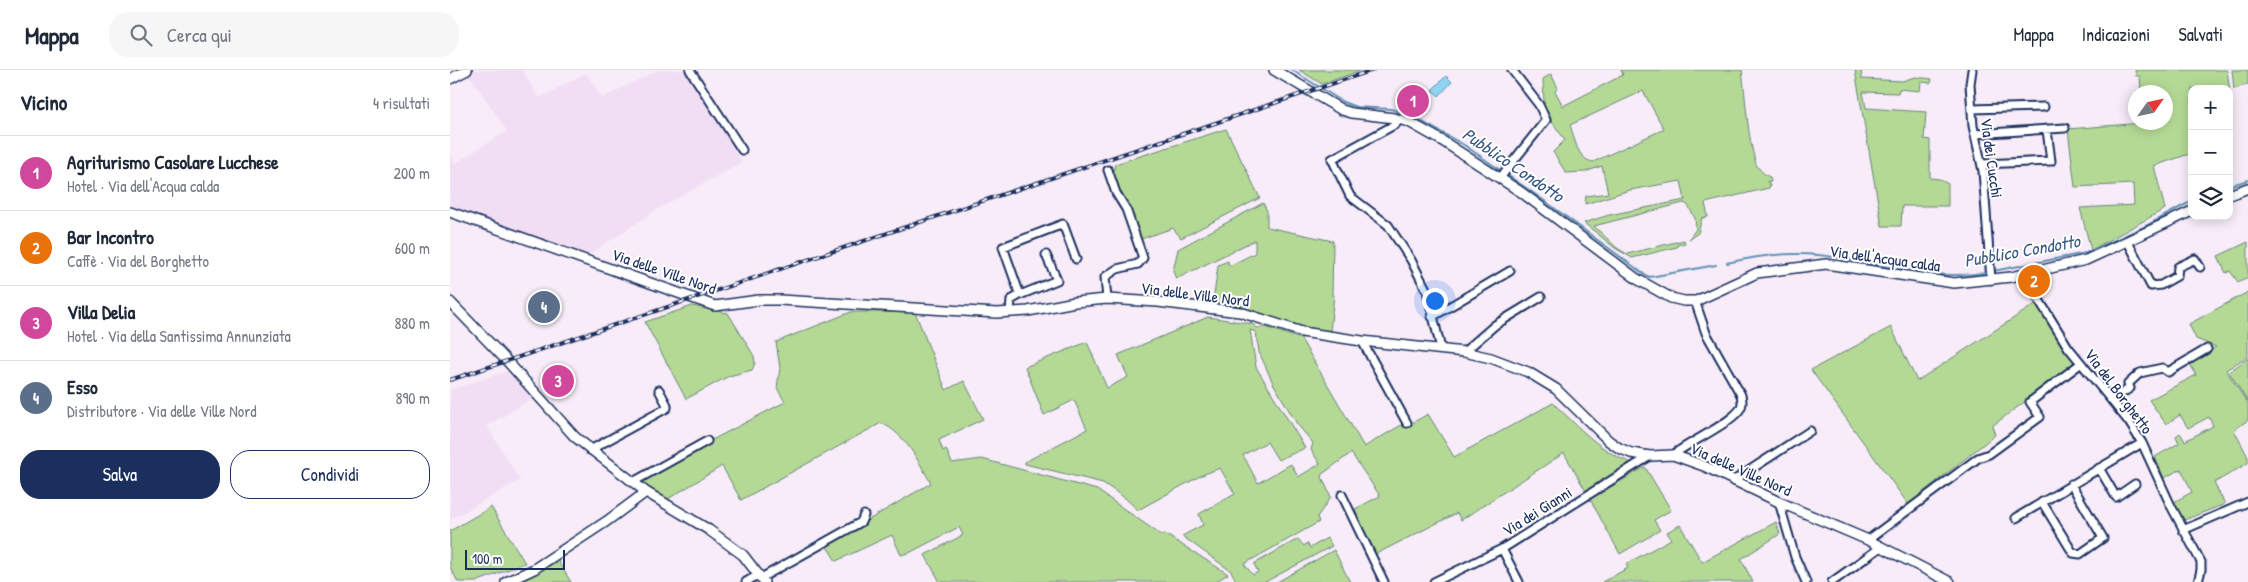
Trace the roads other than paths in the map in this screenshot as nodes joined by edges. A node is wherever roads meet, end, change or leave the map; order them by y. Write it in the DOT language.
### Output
graph roads {
  1 [pos="467,70"];
  2 [pos="690,70"];
  3 [pos="1274,70"];
  4 [pos="1512,70"];
  5 [pos="1972,70"];
  6 [pos="450,79"];
  7 [pos="2044,107"];
  8 [pos="1972,109"];
  9 [pos="1398,119"];
  10 [pos="2065,128"];
  11 [pos="2047,130"];
  12 [pos="1975,134"];
  13 [pos="742,150"];
  14 [pos="1982,164"];
  15 [pos="1108,170"];
  16 [pos="1501,176"];
  17 [pos="2248,188"];
  18 [pos="2233,194"];
  19 [pos="450,212"];
  20 [pos="2188,213"];
  21 [pos="2128,242"];
  22 [pos="1046,255"];
  23 [pos="1076,259"];
  24 [pos="2200,267"];
  25 [pos="1510,271"];
  26 [pos="2023,274"];
  27 [pos="1991,280"];
  28 [pos="1020,295"];
  29 [pos="1541,297"];
  30 [pos="1107,300"];
  31 [pos="1694,301"];
  32 [pos="450,302"];
  33 [pos="1010,312"];
  34 [pos="1432,317"];
  35 [pos="1362,341"];
  36 [pos="1441,349"];
  37 [pos="2207,349"];
  38 [pos="1464,352"];
  39 [pos="2080,364"];
  40 [pos="659,390"];
  41 [pos="2112,400"];
  42 [pos="669,412"];
  43 [pos="1407,423"];
  44 [pos="1810,432"];
  45 [pos="707,441"];
  46 [pos="2142,443"];
  47 [pos="592,451"];
  48 [pos="1673,455"];
  49 [pos="1650,456"];
  50 [pos="2099,468"];
  51 [pos="1733,481"];
  52 [pos="633,482"];
  53 [pos="2071,484"];
  54 [pos="2135,484"];
  55 [pos="646,492"];
  56 [pos="1342,495"];
  57 [pos="1779,502"];
  58 [pos="2042,502"];
  59 [pos="2248,502"];
  60 [pos="864,515"];
  61 [pos="2016,518"];
  62 [pos="2183,530"];
  63 [pos="1868,540"];
  64 [pos="1882,547"];
  65 [pos="1502,549"];
  66 [pos="761,578"];
  67 [pos="506,582"];
  68 [pos="746,582"];
  69 [pos="1384,582"];
  70 [pos="1434,582"];
  71 [pos="1519,582"];
  72 [pos="1806,582"];
  73 [pos="1832,582"];
  74 [pos="1950,582"];
  75 [pos="2198,582"];
  1 -- 6 [label="street"];
  2 -- 13 [label="street"];
  3 -- 9 [label="street"];
  4 -- 16 [label="street"];
  5 -- 8 [label="street, Via dei Cucchi"];
  7 -- 8 [label="street"];
  8 -- 12 [label="street, Via dei Cucchi"];
  9 -- 16 [label="street"];
  9 -- 34 [label="street"];
  10 -- 11 [label="street"];
  11 -- 12 [label="street"];
  11 -- 14 [label="street"];
  12 -- 14 [label="street, Via dei Cucchi"];
  14 -- 27 [label="street, Via dei Cucchi"];
  15 -- 30 [label="street"];
  16 -- 31 [label="street"];
  17 -- 18 [label="street"];
  19 -- 33 [label="street, Via delle Ville Nord"];
  20 -- 21 [label="street, Via dell'Acqua calda"];
  21 -- 24 [label="street"];
  21 -- 26 [label="street, Via dell'Acqua calda"];
  22 -- 28 [label="street"];
  23 -- 28 [label="street"];
  25 -- 34 [label="street"];
  26 -- 27 [label="street, Via dell'Acqua calda"];
  26 -- 39 [label="street, Via del Borghetto"];
  27 -- 31 [label="street, Via dell'Acqua calda"];
  28 -- 33 [label="street"];
  29 -- 38 [label="street"];
  30 -- 33 [label="street, Via delle Ville Nord"];
  30 -- 35 [label="street, Via delle Ville Nord"];
  31 -- 48 [label="street"];
  32 -- 47 [label="street"];
  34 -- 36 [label="street"];
  35 -- 36 [label="street, Via delle Ville Nord"];
  35 -- 43 [label="street"];
  36 -- 38 [label="street, Via delle Ville Nord"];
  37 -- 41 [label="street"];
  38 -- 49 [label="street, Via delle Ville Nord"];
  39 -- 41 [label="street, Via del Borghetto"];
  39 -- 63 [label="street"];
  40 -- 47 [label="street"];
  41 -- 46 [label="street, Via del Borghetto"];
  42 -- 47 [label="street"];
  44 -- 51 [label="street"];
  45 -- 52 [label="street"];
  46 -- 50 [label="street"];
  46 -- 62 [label="street, Via del Borghetto"];
  47 -- 52 [label="street"];
  48 -- 49 [label="street, Via delle Ville Nord"];
  48 -- 51 [label="street, Via delle Ville Nord"];
  49 -- 65 [label="street, Via dei Gianni"];
  50 -- 53 [label="street"];
  50 -- 54 [label="street"];
  51 -- 57 [label="street, Via delle Ville Nord"];
  52 -- 55 [label="street"];
  53 -- 58 [label="street"];
  53 -- 58 [label="street"];
  55 -- 66 [label="street"];
  55 -- 67 [label="street"];
  56 -- 69 [label="street"];
  57 -- 63 [label="street, Via delle Ville Nord"];
  57 -- 72 [label="street"];
  58 -- 61 [label="street"];
  59 -- 62 [label="street"];
  60 -- 66 [label="street"];
  62 -- 75 [label="street, Via del Borghetto"];
  63 -- 64 [label="street, Via delle Ville Nord"];
  64 -- 73 [label="street"];
  64 -- 74 [label="street, Via delle Ville Nord"];
  65 -- 70 [label="street, Via dei Gianni"];
  65 -- 71 [label="street"];
  66 -- 68 [label="street"];
}
